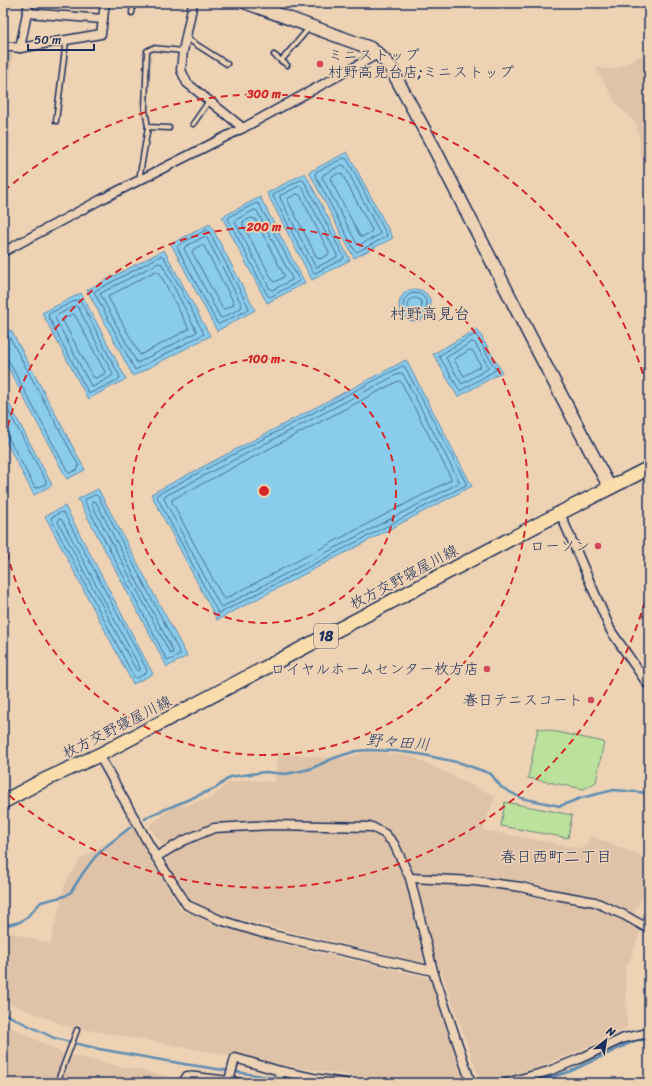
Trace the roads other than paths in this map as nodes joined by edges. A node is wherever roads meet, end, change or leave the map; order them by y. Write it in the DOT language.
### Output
graph roads {
  1 [pos="29,3"];
  2 [pos="105,3"];
  3 [pos="133,3"];
  4 [pos="193,3"];
  5 [pos="247,3"];
  6 [pos="27,13"];
  7 [pos="132,13"];
  8 [pos="103,19"];
  9 [pos="311,26"];
  10 [pos="186,38"];
  11 [pos="66,40"];
  12 [pos="3,46"];
  13 [pos="20,48"];
  14 [pos="183,51"];
  15 [pos="378,54"];
  16 [pos="274,55"];
  17 [pos="281,61"];
  18 [pos="227,64"];
  19 [pos="287,65"];
  20 [pos="209,101"];
  21 [pos="56,121"];
  22 [pos="193,124"];
  23 [pos="148,127"];
  24 [pos="169,128"];
  25 [pos="243,128"];
  26 [pos="139,181"];
  27 [pos="3,252"];
  28 [pos="649,468"];
  29 [pos="610,488"];
  30 [pos="560,513"];
  31 [pos="649,686"];
  32 [pos="99,755"];
  33 [pos="3,802"];
  34 [pos="156,857"];
  35 [pos="410,878"];
  36 [pos="649,929"];
  37 [pos="433,971"];
  38 [pos="77,1030"];
  39 [pos="649,1033"];
  40 [pos="280,1073"];
  41 [pos="229,1079"];
  42 [pos="57,1083"];
  43 [pos="183,1083"];
  44 [pos="240,1083"];
  45 [pos="278,1083"];
  46 [pos="346,1083"];
  47 [pos="471,1083"];
  48 [pos="506,1083"];
  1 -- 6 [label="street"];
  2 -- 8 [label="street"];
  3 -- 7 [label="lane"];
  4 -- 10 [label="street"];
  5 -- 9 [label="street"];
  6 -- 8 [label="street"];
  6 -- 13 [label="street"];
  8 -- 11 [label="street"];
  9 -- 15 [label="street"];
  9 -- 17 [label="lane"];
  10 -- 14 [label="street"];
  10 -- 18 [label="lane"];
  11 -- 13 [label="street"];
  11 -- 21 [label="lane"];
  12 -- 13 [label="street"];
  14 -- 20 [label="street"];
  14 -- 23 [label="lane"];
  15 -- 25 [label="street"];
  15 -- 29 [label="street"];
  16 -- 17 [label="lane"];
  17 -- 19 [label="lane"];
  20 -- 22 [label="lane"];
  20 -- 25 [label="street"];
  23 -- 24 [label="lane"];
  23 -- 26 [label="lane"];
  25 -- 26 [label="street"];
  26 -- 27 [label="street"];
  28 -- 29 [label="main road, 枚方交野寝屋川線 / 18"];
  29 -- 30 [label="main road, 枚方交野寝屋川線 / 18"];
  30 -- 31 [label="street"];
  30 -- 32 [label="main road, 枚方交野寝屋川線 / 18"];
  32 -- 33 [label="main road, 枚方交野寝屋川線 / 18"];
  32 -- 34 [label="street"];
  34 -- 35 [label="street"];
  34 -- 37 [label="street"];
  35 -- 36 [label="street"];
  35 -- 37 [label="street"];
  37 -- 47 [label="street"];
  38 -- 42 [label="lane"];
  39 -- 48 [label="street"];
  40 -- 41 [label="street"];
  40 -- 45 [label="street"];
  40 -- 46 [label="street"];
  41 -- 43 [label="street"];
  41 -- 44 [label="street"];
}
